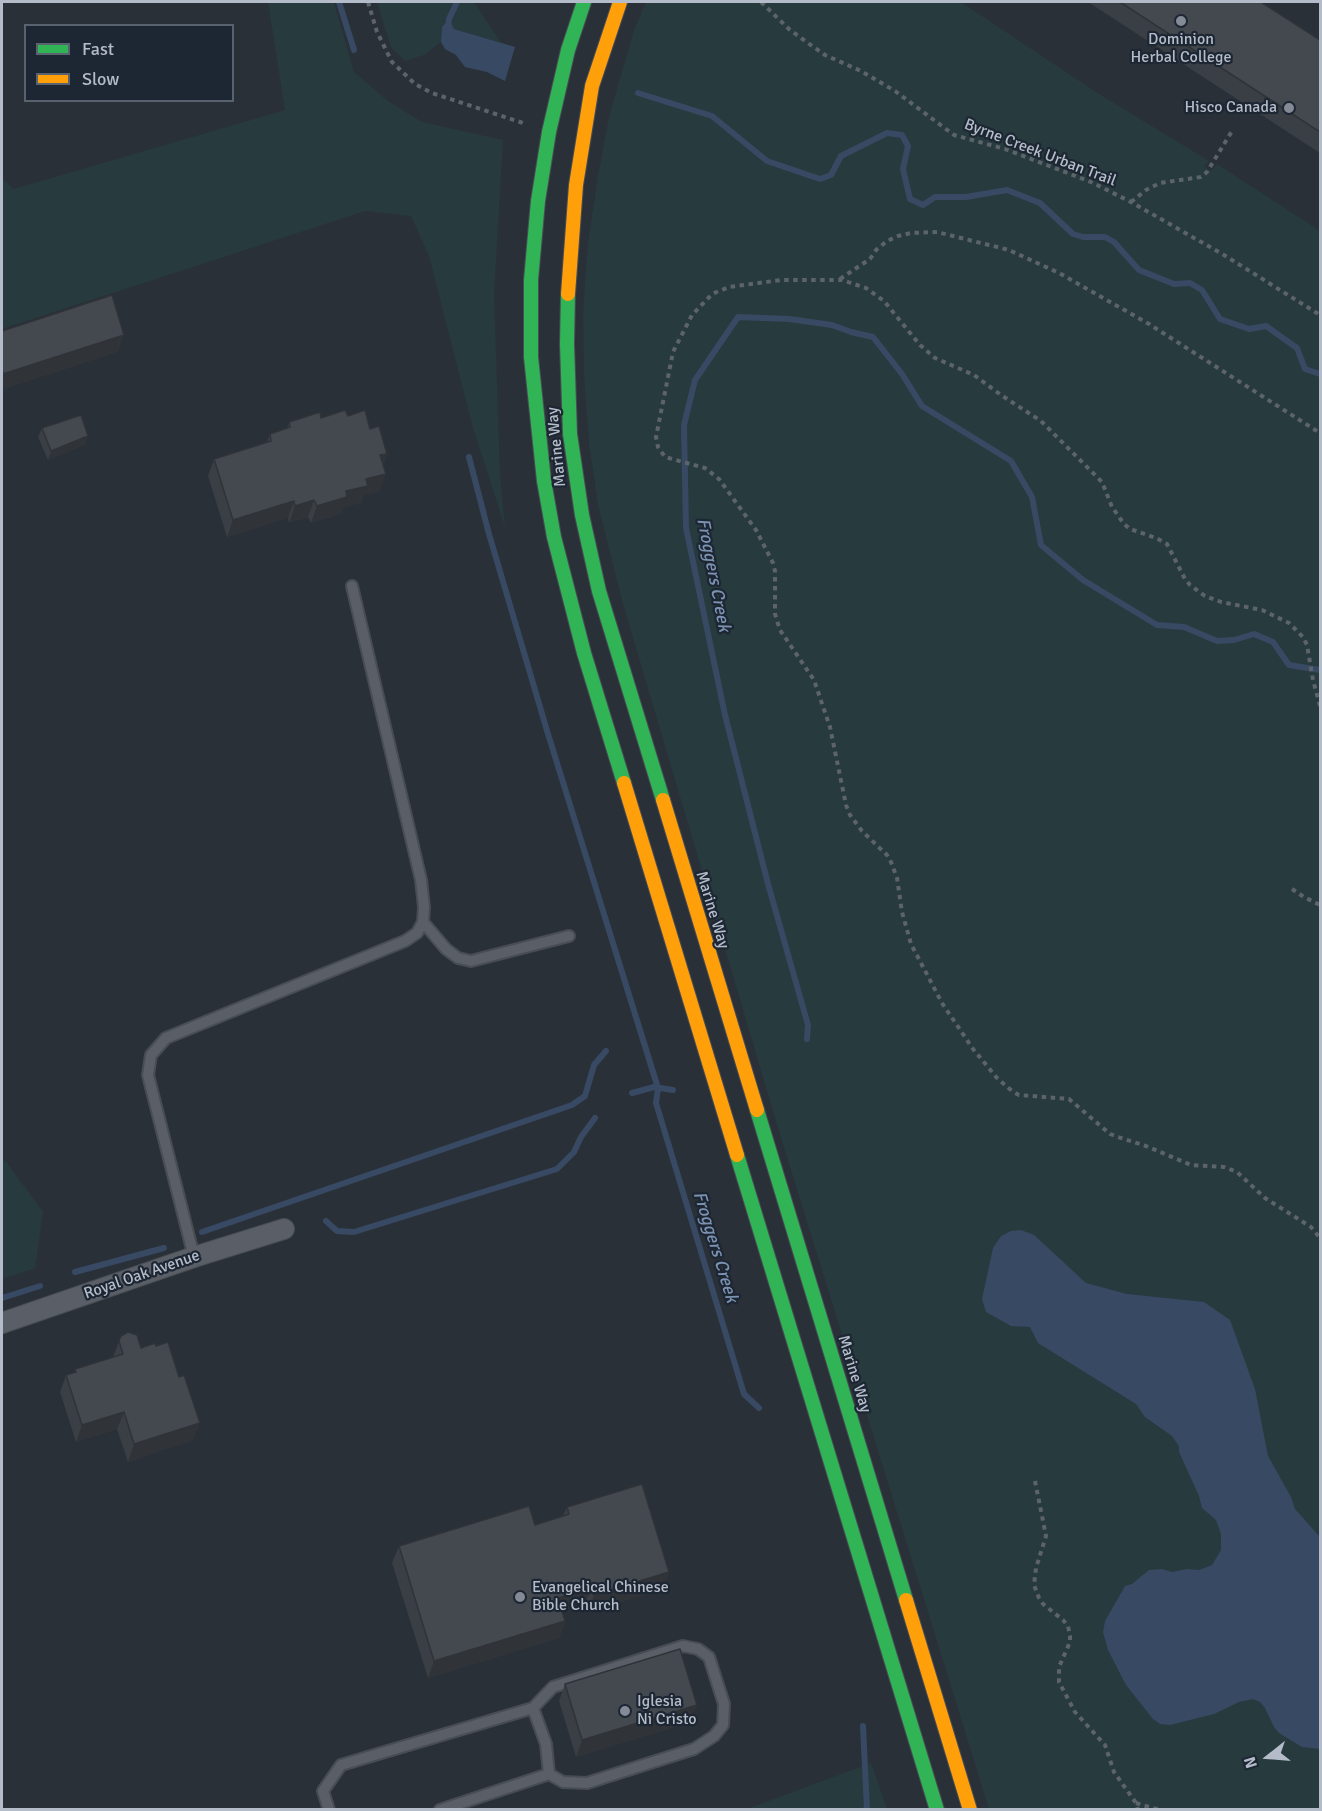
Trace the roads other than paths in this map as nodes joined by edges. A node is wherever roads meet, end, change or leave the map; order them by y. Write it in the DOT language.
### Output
graph roads {
  1 [pos="584,2"];
  2 [pos="620,2"];
  3 [pos="352,586"];
  4 [pos="423,922"];
  5 [pos="569,936"];
  6 [pos="284,1229"];
  7 [pos="194,1257"];
  8 [pos="2,1323"];
  9 [pos="533,1708"];
  10 [pos="549,1774"];
  11 [pos="329,1809"];
  12 [pos="440,1809"];
  13 [pos="937,1809"];
  14 [pos="970,1809"];
  1 -- 13 [label="main road, Marine Way"];
  2 -- 14 [label="main road, Marine Way"];
  3 -- 4 [label="lane"];
  4 -- 5 [label="lane"];
  4 -- 7 [label="lane"];
  6 -- 7 [label="street, Royal Oak Avenue"];
  7 -- 8 [label="street, Royal Oak Avenue"];
  9 -- 10 [label="lane"];
  9 -- 10 [label="lane"];
  9 -- 11 [label="lane"];
  10 -- 12 [label="lane"];
}
